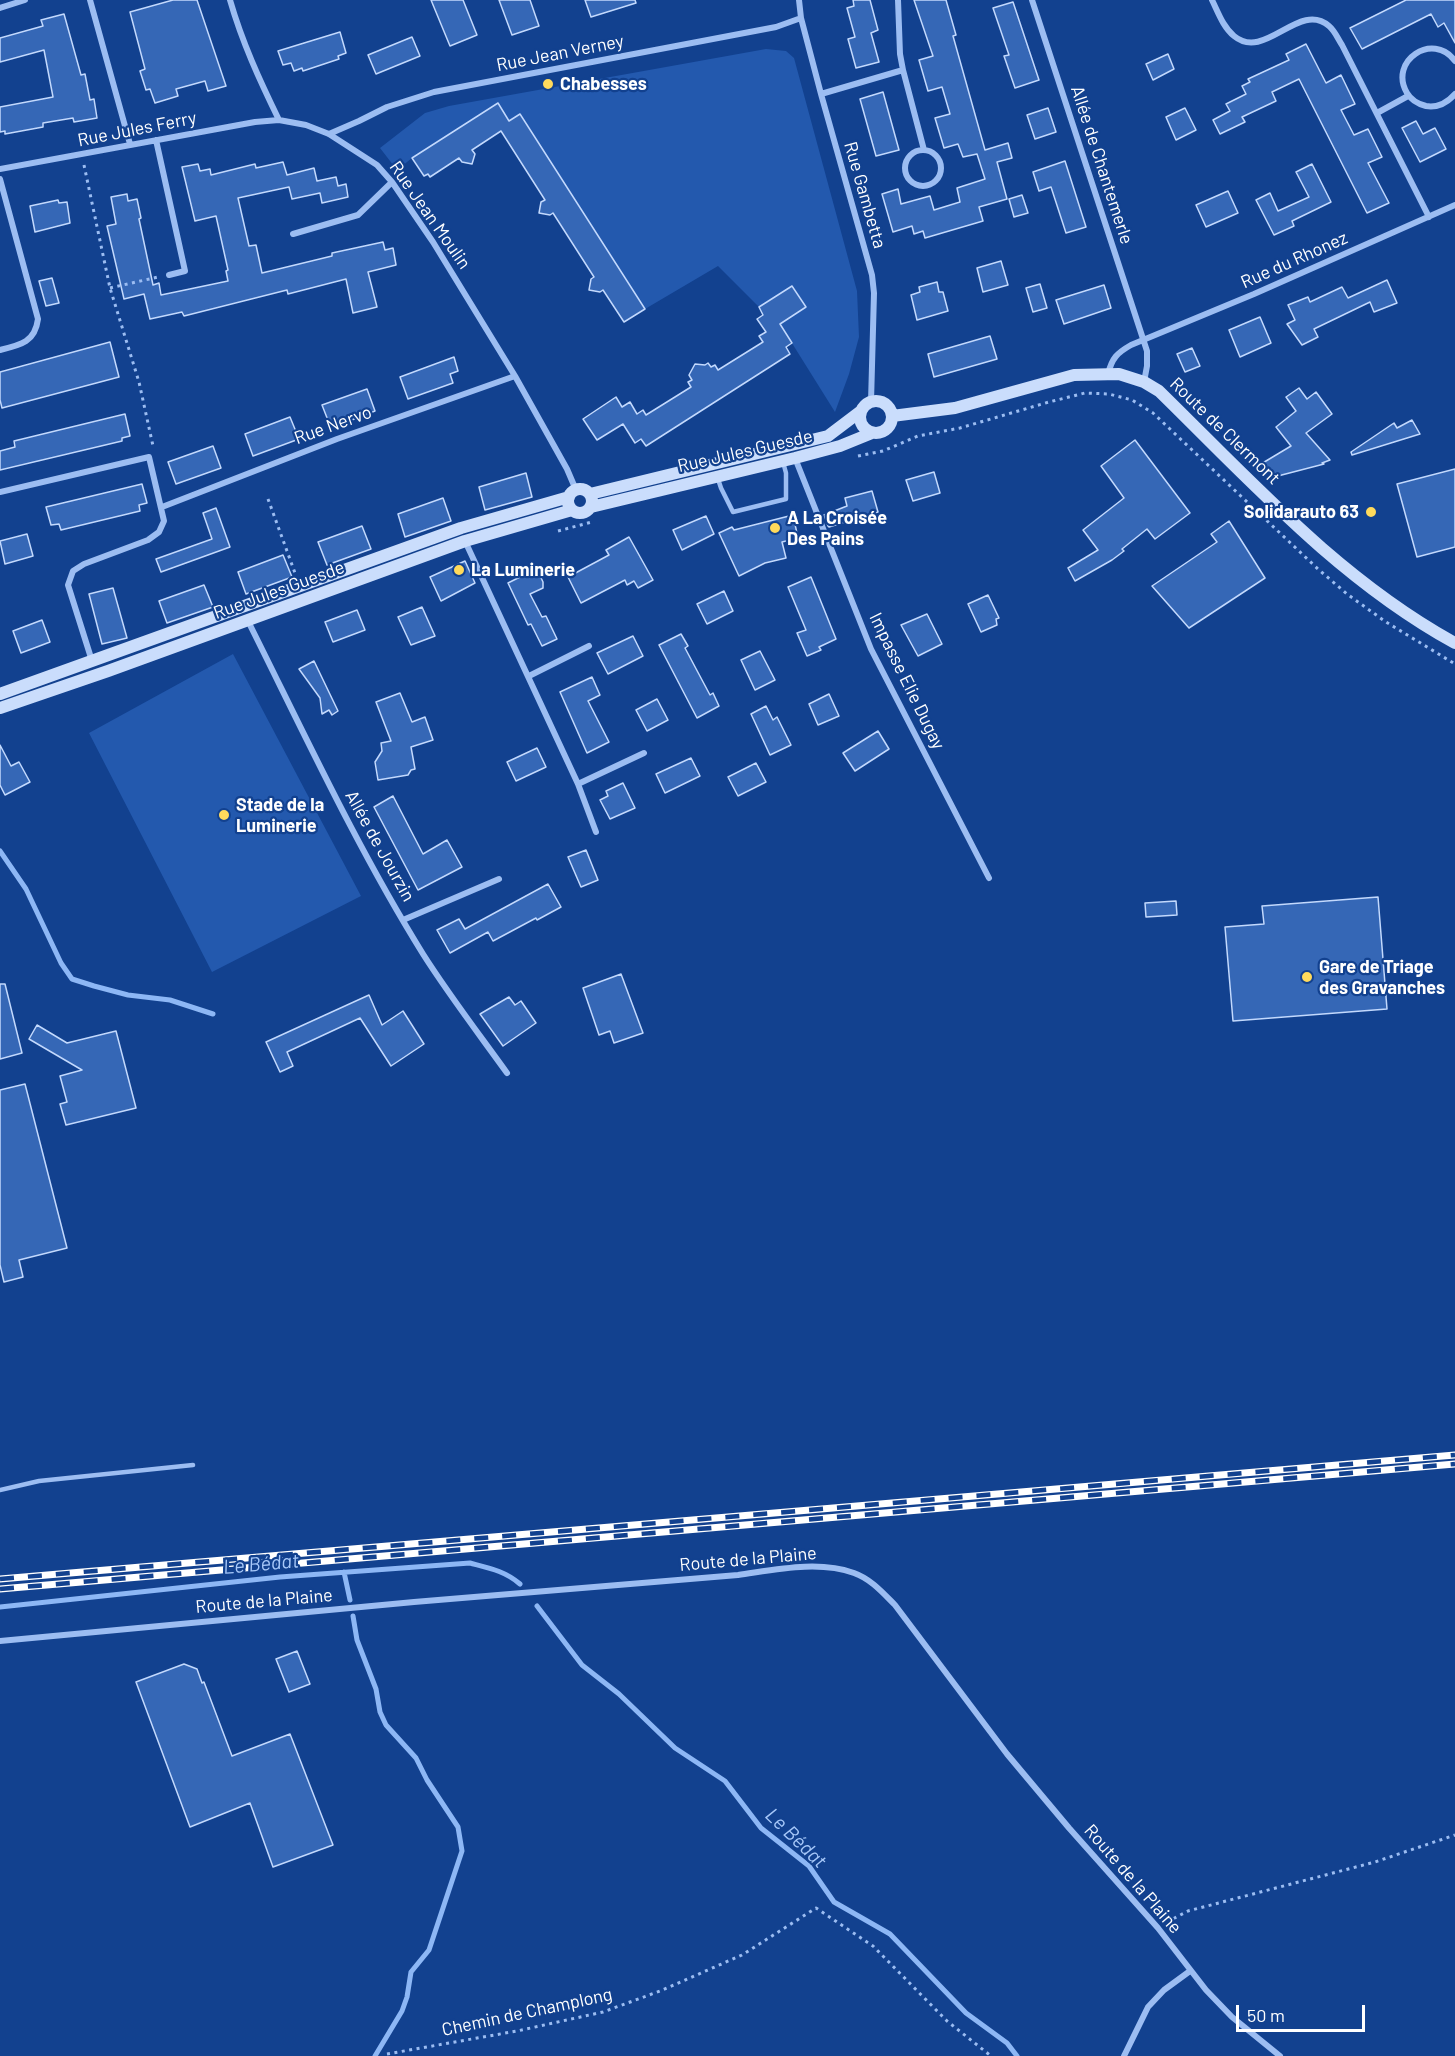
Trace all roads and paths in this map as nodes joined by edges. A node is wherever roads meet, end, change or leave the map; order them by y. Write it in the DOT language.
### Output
graph roads {
  1 [pos="25,0"];
  2 [pos="90,0"];
  3 [pos="230,0"];
  4 [pos="799,0"];
  5 [pos="898,0"];
  6 [pos="1032,0"];
  7 [pos="1212,0"];
  8 [pos="0,8"];
  9 [pos="801,18"];
  10 [pos="1455,61"];
  11 [pos="903,70"];
  12 [pos="821,94"];
  13 [pos="1455,94"];
  14 [pos="1408,96"];
  15 [pos="1377,113"];
  16 [pos="279,120"];
  17 [pos="328,134"];
  18 [pos="156,140"];
  19 [pos="130,144"];
  20 [pos="924,150"];
  21 [pos="81,154"];
  22 [pos="0,169"];
  23 [pos="0,179"];
  24 [pos="392,182"];
  25 [pos="1455,205"];
  26 [pos="1429,217"];
  27 [pos="293,234"];
  28 [pos="169,275"];
  29 [pos="110,288"];
  30 [pos="1144,339"];
  31 [pos="0,350"];
  32 [pos="1107,374"];
  33 [pos="515,376"];
  34 [pos="1144,382"];
  35 [pos="871,402"];
  36 [pos="861,411"];
  37 [pos="892,416"];
  38 [pos="872,433"];
  39 [pos="150,457"];
  40 [pos="850,458"];
  41 [pos="789,459"];
  42 [pos="717,476"];
  43 [pos="0,492"];
  44 [pos="572,494"];
  45 [pos="590,494"];
  46 [pos="268,499"];
  47 [pos="162,507"];
  48 [pos="591,507"];
  49 [pos="572,510"];
  50 [pos="601,520"];
  51 [pos="558,531"];
  52 [pos="465,541"];
  53 [pos="286,591"];
  54 [pos="248,621"];
  55 [pos="1455,643"];
  56 [pos="589,646"];
  57 [pos="92,661"];
  58 [pos="1455,664"];
  59 [pos="529,676"];
  60 [pos="0,694"];
  61 [pos="0,708"];
  62 [pos="644,753"];
  63 [pos="578,784"];
  64 [pos="596,832"];
  65 [pos="989,878"];
  66 [pos="500,879"];
  67 [pos="403,920"];
  68 [pos="507,1073"];
  69 [pos="193,1465"];
  70 [pos="0,1490"];
  71 [pos="0,1641"];
  72 [pos="1455,1835"];
  73 [pos="1158,1928"];
  74 [pos="1190,1971"];
  75 [pos="387,2054"];
  76 [pos="991,2056"];
  77 [pos="1124,2056"];
  78 [pos="1280,2056"];
  1 -- 8 [label="street"];
  2 -- 19 [label="street"];
  3 -- 16 [label="street"];
  4 -- 9 [label="street, Rue Gambetta"];
  5 -- 11 [label="street"];
  6 -- 30 [label="street, Allée de Chantemerle"];
  7 -- 15 [label="street"];
  9 -- 12 [label="street, Rue Gambetta"];
  9 -- 17 [label="street, Rue Jean Verney"];
  10 -- 14 [label="street"];
  11 -- 12 [label="street"];
  11 -- 20 [label="street"];
  12 -- 35 [label="street, Rue Gambetta"];
  13 -- 14 [label="street"];
  14 -- 15 [label="street"];
  15 -- 26 [label="street"];
  16 -- 17 [label="street, Rue Jean Moulin"];
  16 -- 18 [label="street, Rue Jules Ferry"];
  17 -- 24 [label="street, Rue Jean Moulin"];
  18 -- 19 [label="street, Rue Jules Ferry"];
  18 -- 28 [label="street"];
  19 -- 21 [label="street, Rue Jules Ferry"];
  20 -- 20 [label="street"];
  21 -- 22 [label="street, Rue Jules Ferry"];
  21 -- 29 [label="path"];
  23 -- 31 [label="street"];
  24 -- 27 [label="street"];
  24 -- 33 [label="street, Rue Jean Moulin"];
  25 -- 26 [label="street, Rue du Rhonez"];
  26 -- 30 [label="street, Rue du Rhonez"];
  28 -- 29 [label="path"];
  29 -- 39 [label="path"];
  30 -- 32 [label="street, Rue du Rhonez"];
  30 -- 34 [label="street, Allée de Chantemerle"];
  32 -- 34 [label="main road, Route de Clermont"];
  32 -- 37 [label="main road, Route de Clermont"];
  33 -- 44 [label="street, Rue Jean Moulin"];
  33 -- 47 [label="street, Rue Nervo"];
  34 -- 55 [label="main road, Route de Clermont"];
  35 -- 36 [label="main road"];
  35 -- 37 [label="main road"];
  36 -- 38 [label="main road"];
  36 -- 45 [label="main road, Rue Jules Guesde"];
  37 -- 38 [label="main road"];
  38 -- 41 [label="main road, Rue Jules Guesde"];
  39 -- 43 [label="street"];
  39 -- 47 [label="street"];
  40 -- 58 [label="path"];
  41 -- 42 [label="main road, Rue Jules Guesde"];
  41 -- 42 [label="lane"];
  41 -- 65 [label="street, Impasse Elie Dugay"];
  42 -- 48 [label="main road, Rue Jules Guesde"];
  44 -- 45 [label="main road"];
  44 -- 49 [label="main road"];
  44 -- 53 [label="main road, Rue Jules Guesde"];
  45 -- 48 [label="main road"];
  46 -- 53 [label="path"];
  47 -- 57 [label="street"];
  48 -- 49 [label="main road"];
  49 -- 52 [label="main road, Rue Jules Guesde"];
  50 -- 51 [label="path"];
  52 -- 54 [label="main road, Rue Jules Guesde"];
  52 -- 59 [label="street"];
  53 -- 57 [label="main road, Rue Jules Guesde"];
  54 -- 61 [label="main road, Rue Jules Guesde"];
  54 -- 67 [label="street, Allée de Jourzin"];
  56 -- 59 [label="street"];
  57 -- 60 [label="main road, Rue Jules Guesde"];
  59 -- 63 [label="street"];
  62 -- 63 [label="street"];
  63 -- 64 [label="street"];
  66 -- 67 [label="street"];
  67 -- 68 [label="street, Allée de Jourzin"];
  69 -- 70 [label="lane"];
  71 -- 73 [label="street, Route de la Plaine"];
  72 -- 73 [label="path"];
  73 -- 74 [label="street, Route de la Plaine"];
  74 -- 77 [label="street"];
  74 -- 78 [label="street, Route de la Plaine"];
  75 -- 76 [label="path, Chemin de Champlong"];
}
